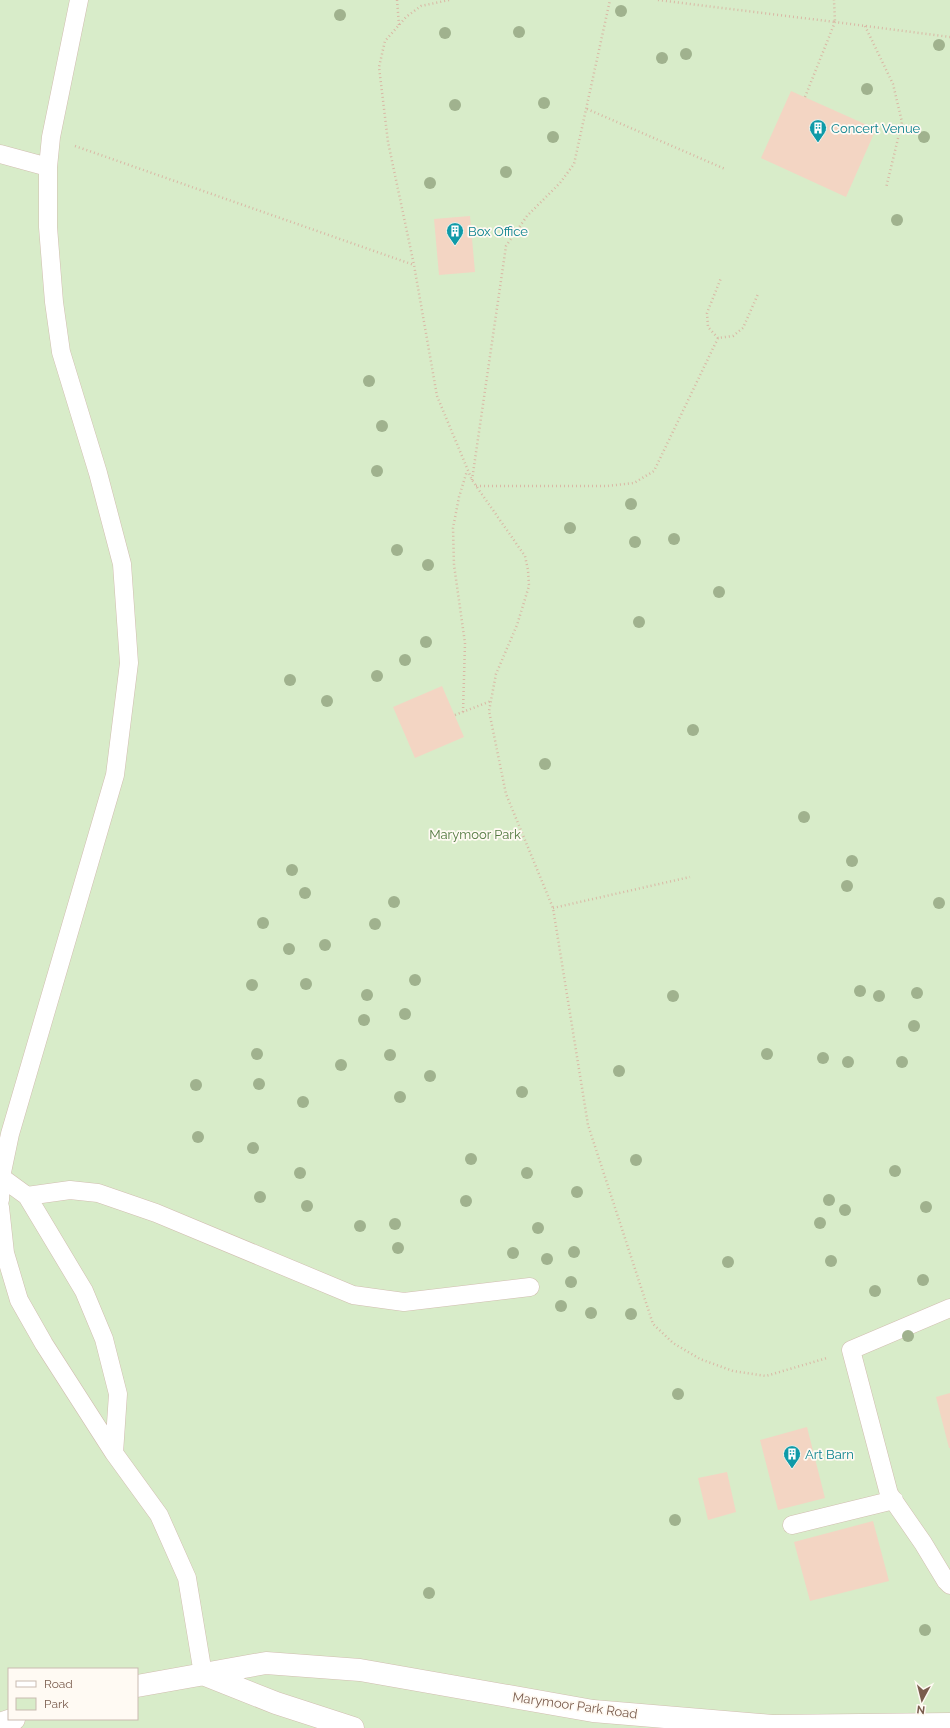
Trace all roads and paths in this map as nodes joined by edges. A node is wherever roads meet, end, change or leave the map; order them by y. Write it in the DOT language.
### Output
graph roads {
  1 [pos="79,0"];
  2 [pos="397,0"];
  3 [pos="449,0"];
  4 [pos="610,0"];
  5 [pos="658,0"];
  6 [pos="834,0"];
  7 [pos="836,22"];
  8 [pos="399,25"];
  9 [pos="865,26"];
  10 [pos="950,37"];
  11 [pos="805,97"];
  12 [pos="586,109"];
  13 [pos="51,137"];
  14 [pos="0,154"];
  15 [pos="48,167"];
  16 [pos="725,169"];
  17 [pos="886,188"];
  18 [pos="414,265"];
  19 [pos="721,278"];
  20 [pos="758,294"];
  21 [pos="718,338"];
  22 [pos="467,470"];
  23 [pos="472,480"];
  24 [pos="476,486"];
  25 [pos="491,701"];
  26 [pos="463,712"];
  27 [pos="455,715"];
  28 [pos="690,876"];
  29 [pos="553,908"];
  30 [pos="1,1177"];
  31 [pos="27,1196"];
  32 [pos="0,1200"];
  33 [pos="0,1208"];
  34 [pos="530,1287"];
  35 [pos="950,1308"];
  36 [pos="851,1350"];
  37 [pos="114,1453"];
  38 [pos="894,1500"];
  39 [pos="792,1526"];
  40 [pos="950,1585"];
  41 [pos="203,1674"];
  42 [pos="138,1686"];
  43 [pos="11,1720"];
  44 [pos="0,1724"];
  45 [pos="950,1724"];
  46 [pos="772,1727"];
  47 [pos="353,1728"];
  1 -- 13 [label="lane"];
  2 -- 8 [label="path"];
  3 -- 8 [label="path"];
  4 -- 12 [label="path"];
  5 -- 7 [label="path"];
  6 -- 7 [label="path"];
  7 -- 9 [label="path"];
  7 -- 11 [label="path"];
  8 -- 18 [label="path"];
  9 -- 10 [label="path"];
  9 -- 17 [label="path"];
  12 -- 16 [label="path"];
  12 -- 23 [label="path"];
  13 -- 15 [label="lane"];
  13 -- 18 [label="path"];
  14 -- 15 [label="lane"];
  15 -- 30 [label="lane"];
  18 -- 22 [label="path"];
  19 -- 21 [label="path"];
  20 -- 21 [label="path"];
  21 -- 24 [label="path"];
  22 -- 23 [label="path"];
  22 -- 26 [label="path"];
  23 -- 24 [label="path"];
  24 -- 25 [label="path"];
  25 -- 26 [label="path"];
  25 -- 29 [label="path"];
  26 -- 27 [label="path"];
  28 -- 29 [label="path"];
  29 -- 36 [label="path"];
  30 -- 31 [label="lane"];
  30 -- 32 [label="lane"];
  31 -- 34 [label="lane"];
  31 -- 37 [label="lane"];
  33 -- 37 [label="lane"];
  35 -- 36 [label="lane"];
  36 -- 38 [label="lane"];
  37 -- 41 [label="lane"];
  38 -- 39 [label="lane"];
  38 -- 40 [label="lane"];
  41 -- 42 [label="street, Marymoor Park Road"];
  41 -- 46 [label="street, Marymoor Park Road"];
  41 -- 47 [label="street"];
  43 -- 44 [label="street"];
  45 -- 46 [label="street, Marymoor Park Road"];
}
